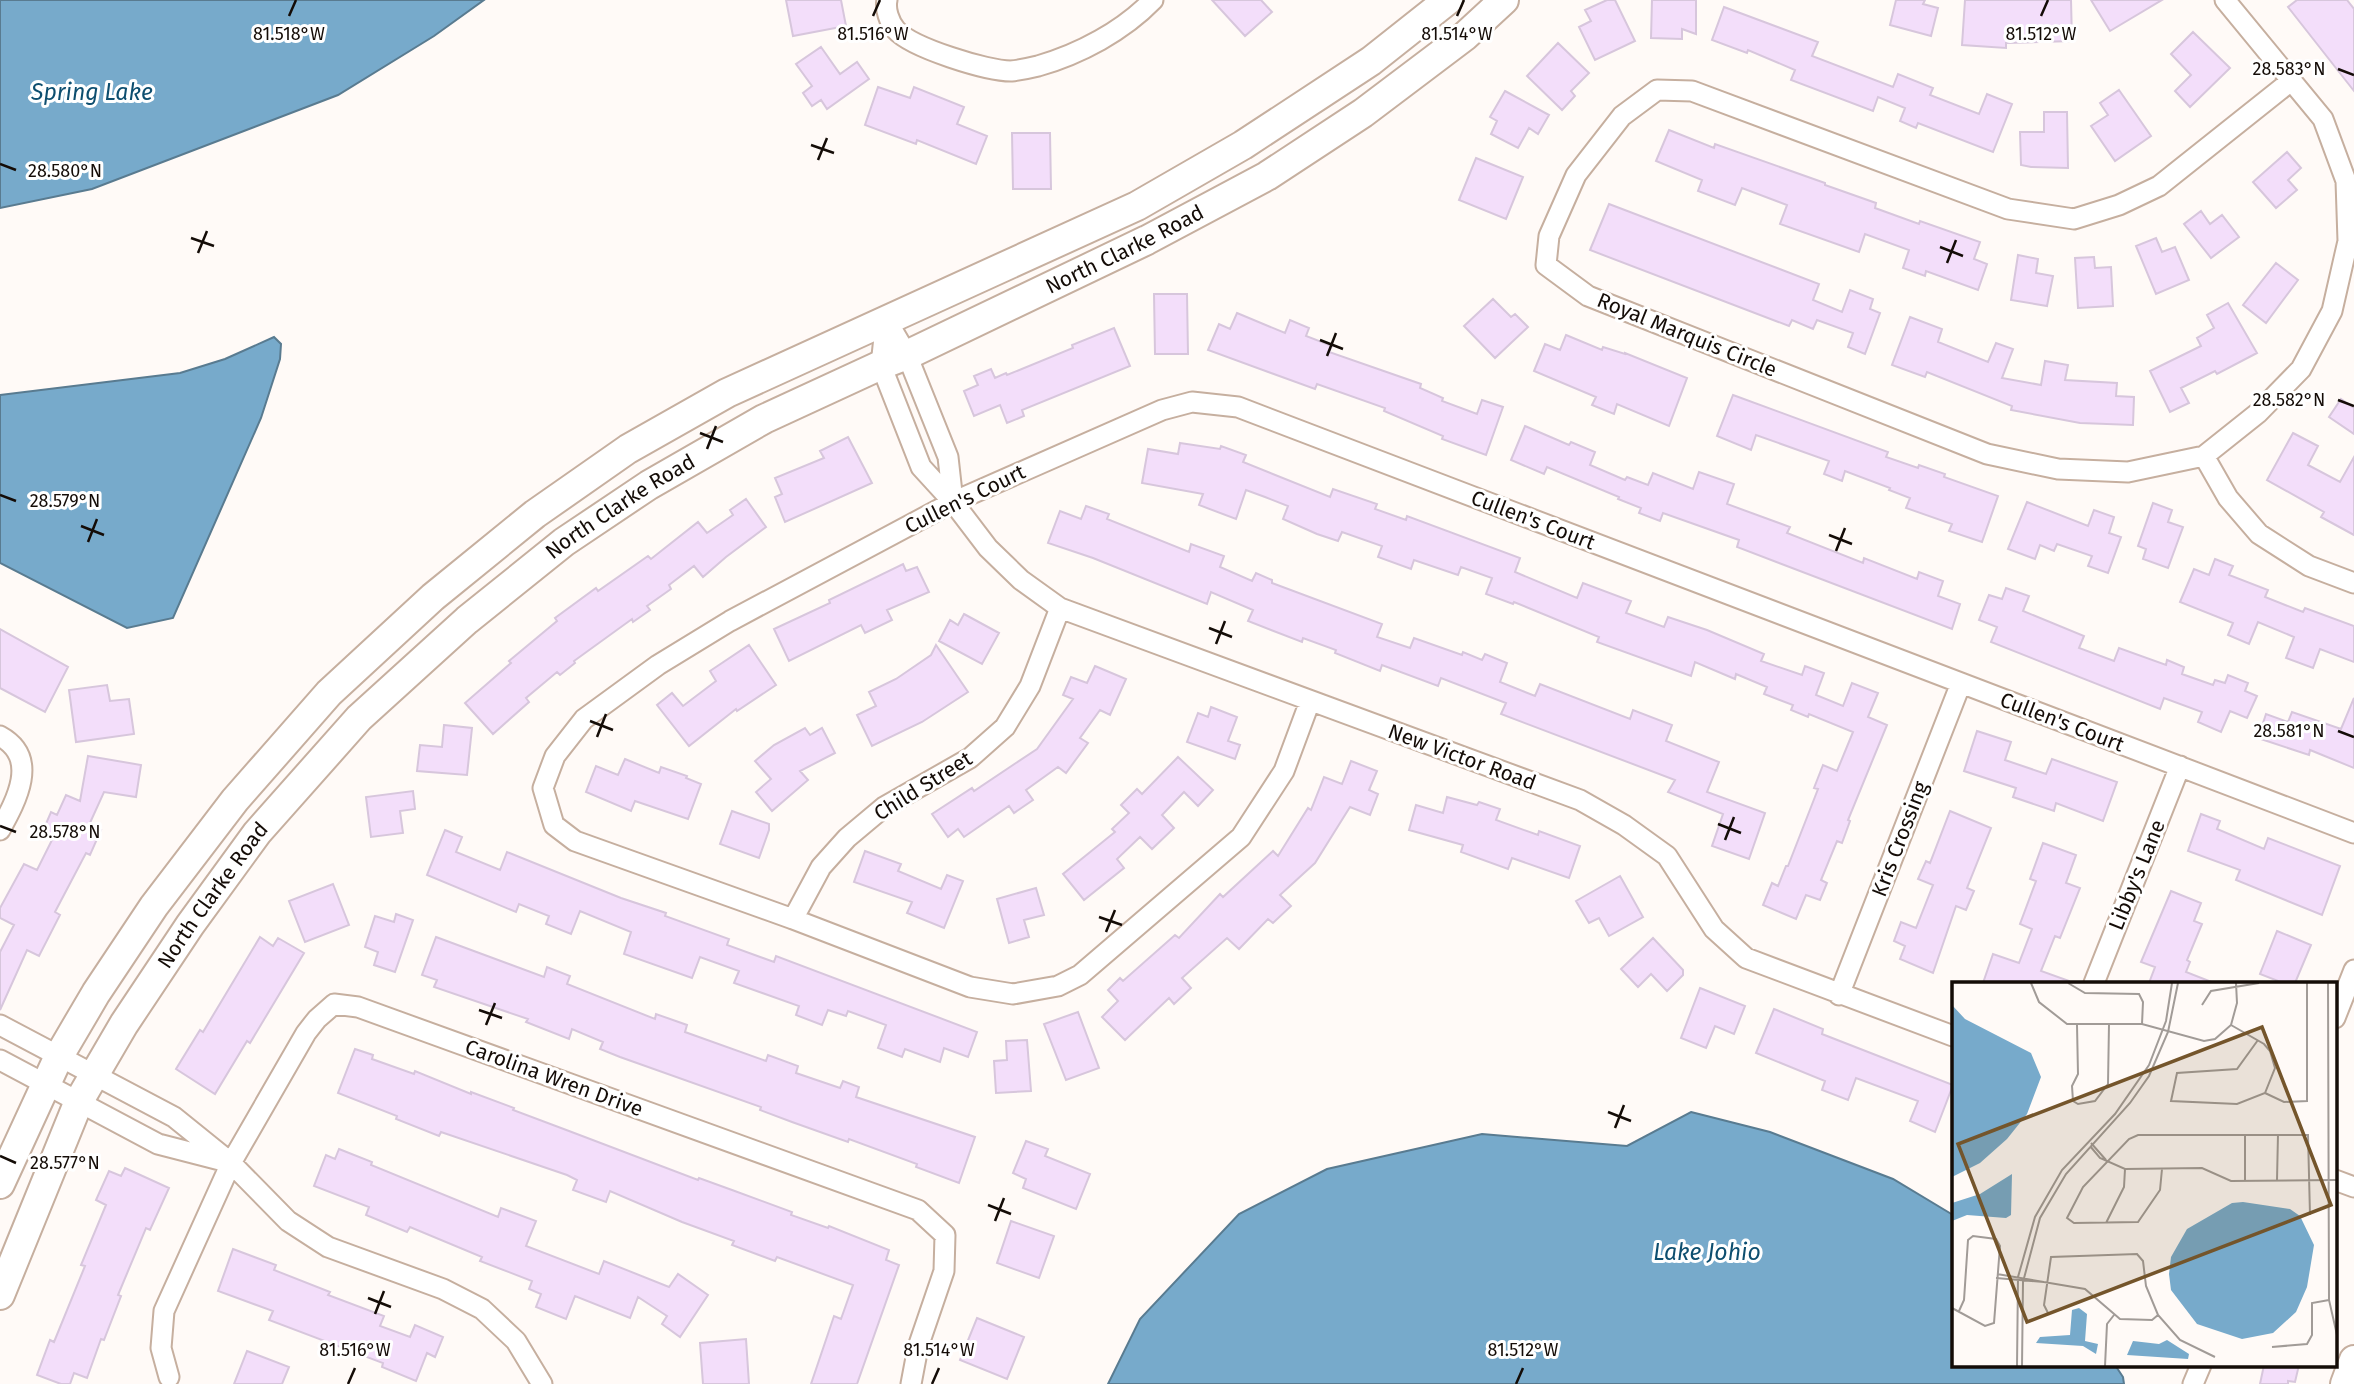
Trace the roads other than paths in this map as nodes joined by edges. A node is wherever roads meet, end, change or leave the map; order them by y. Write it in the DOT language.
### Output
graph roads {
  1 [pos="887,0"];
  2 [pos="1153,0"];
  3 [pos="1448,0"];
  4 [pos="1504,0"];
  5 [pos="2225,0"];
  6 [pos="2291,81"];
  7 [pos="886,319"];
  8 [pos="907,355"];
  9 [pos="881,365"];
  10 [pos="2204,456"];
  11 [pos="953,502"];
  12 [pos="2354,583"];
  13 [pos="1060,608"];
  14 [pos="1961,683"];
  15 [pos="1310,701"];
  16 [pos="0,736"];
  17 [pos="2180,766"];
  18 [pos="0,830"];
  19 [pos="2354,833"];
  20 [pos="793,919"];
  21 [pos="2354,970"];
  22 [pos="2094,982"];
  23 [pos="1839,995"];
  24 [pos="2336,1015"];
  25 [pos="0,1025"];
  26 [pos="1952,1036"];
  27 [pos="59,1056"];
  28 [pos="0,1060"];
  29 [pos="93,1075"];
  30 [pos="46,1084"];
  31 [pos="79,1101"];
  32 [pos="174,1117"];
  33 [pos="158,1144"];
  34 [pos="231,1163"];
  35 [pos="2336,1180"];
  36 [pos="0,1184"];
  37 [pos="2354,1187"];
  38 [pos="0,1295"];
  39 [pos="2354,1360"];
  40 [pos="2201,1366"];
  41 [pos="169,1377"];
  42 [pos="542,1384"];
  43 [pos="911,1384"];
  44 [pos="2193,1384"];
  45 [pos="2345,1384"];
  1 -- 2 [label="street"];
  3 -- 7 [label="street, North Clarke Road"];
  4 -- 8 [label="street, North Clarke Road"];
  5 -- 6 [label="street, Royal Marquis Circle"];
  6 -- 10 [label="street, Royal Marquis Circle"];
  6 -- 10 [label="street, Royal Marquis Circle"];
  7 -- 8 [label="street"];
  7 -- 9 [label="street, New Victor Road"];
  7 -- 27 [label="street, North Clarke Road"];
  8 -- 9 [label="street, North Clarke Road"];
  8 -- 11 [label="street"];
  9 -- 11 [label="street, New Victor Road"];
  9 -- 29 [label="street, North Clarke Road"];
  10 -- 12 [label="street"];
  11 -- 13 [label="street, New Victor Road"];
  11 -- 14 [label="street, Cullen's Court"];
  11 -- 20 [label="street, Cullen's Court"];
  13 -- 15 [label="street, New Victor Road"];
  13 -- 20 [label="street, Child Street"];
  14 -- 17 [label="street, Cullen's Court"];
  14 -- 23 [label="street, Kris Crossing"];
  15 -- 20 [label="street, Cullen's Court"];
  15 -- 23 [label="street, New Victor Road"];
  16 -- 18 [label="street"];
  17 -- 19 [label="street, Cullen's Court"];
  17 -- 22 [label="street, Libby's Lane"];
  21 -- 24 [label="street"];
  23 -- 26 [label="street, New Victor Road"];
  25 -- 27 [label="street"];
  27 -- 29 [label="street"];
  27 -- 30 [label="street, North Clarke Road"];
  28 -- 30 [label="street"];
  29 -- 31 [label="street, North Clarke Road"];
  29 -- 32 [label="street"];
  30 -- 31 [label="street"];
  30 -- 36 [label="street, North Clarke Road"];
  31 -- 33 [label="street"];
  31 -- 38 [label="street, North Clarke Road"];
  32 -- 33 [label="street"];
  32 -- 34 [label="street"];
  33 -- 34 [label="street"];
  34 -- 41 [label="street"];
  34 -- 42 [label="street"];
  34 -- 43 [label="street, Carolina Wren Drive"];
  35 -- 37 [label="street"];
  39 -- 45 [label="street"];
  40 -- 44 [label="street"];
}
